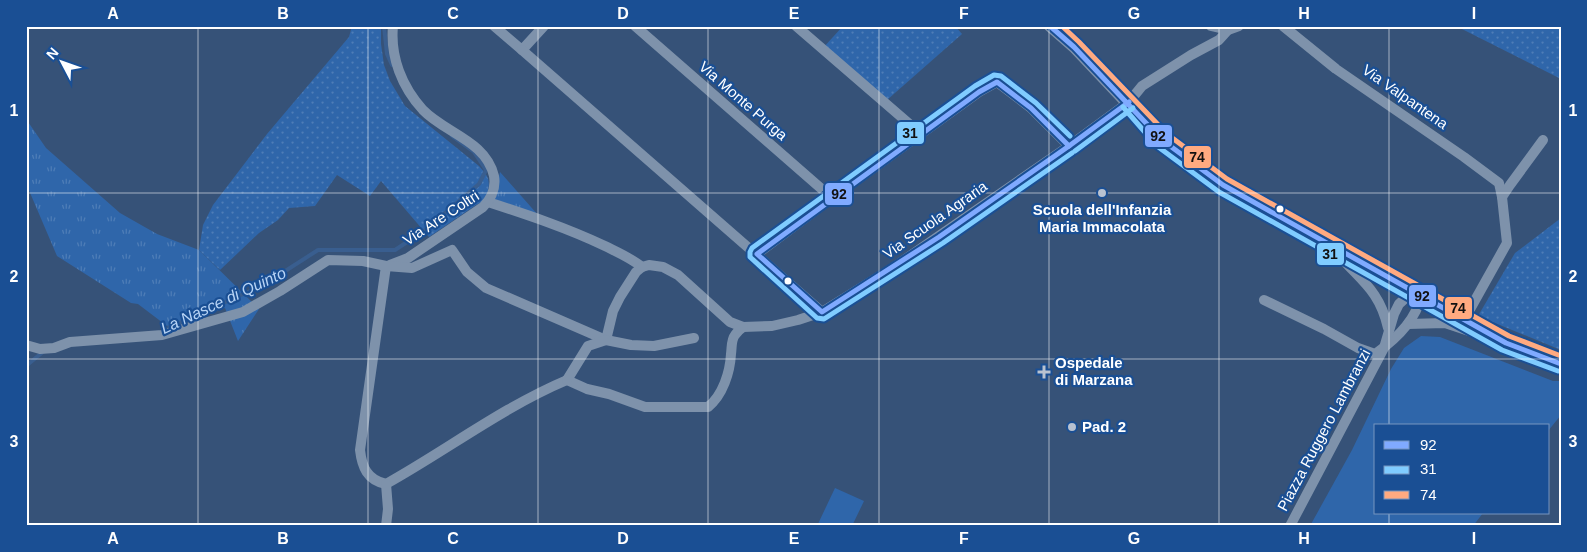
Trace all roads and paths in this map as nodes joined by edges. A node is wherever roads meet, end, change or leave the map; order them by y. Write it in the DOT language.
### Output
graph roads {
  1 [pos="393,26"];
  2 [pos="494,26"];
  3 [pos="544,26"];
  4 [pos="635,26"];
  5 [pos="796,26"];
  6 [pos="1050,26"];
  7 [pos="1211,26"];
  8 [pos="1239,26"];
  9 [pos="1283,26"];
  10 [pos="1228,30"];
  11 [pos="522,50"];
  12 [pos="1128,102"];
  13 [pos="921,134"];
  14 [pos="1543,140"];
  15 [pos="1069,146"];
  16 [pos="1502,197"];
  17 [pos="832,198"];
  18 [pos="488,202"];
  19 [pos="1332,246"];
  20 [pos="757,254"];
  21 [pos="386,266"];
  22 [pos="642,267"];
  23 [pos="1417,294"];
  24 [pos="1264,300"];
  25 [pos="822,312"];
  26 [pos="1464,320"];
  27 [pos="1408,324"];
  28 [pos="743,327"];
  29 [pos="1388,329"];
  30 [pos="694,338"];
  31 [pos="606,340"];
  32 [pos="1506,343"];
  33 [pos="26,345"];
  34 [pos="1384,348"];
  35 [pos="1561,364"];
  36 [pos="567,380"];
  37 [pos="386,484"];
  38 [pos="386,526"];
  39 [pos="1290,526"];
  1 -- 18 [label="street"];
  2 -- 11 [label="street"];
  3 -- 11 [label="street"];
  4 -- 17 [label="street, Via Monte Purga"];
  5 -- 13 [label="street"];
  6 -- 12 [label="street"];
  7 -- 10 [label="street"];
  8 -- 10 [label="street"];
  9 -- 16 [label="street, Via Valpantena"];
  10 -- 12 [label="street"];
  11 -- 20 [label="street"];
  12 -- 15 [label="street, Via Scuola Agraria"];
  12 -- 19 [label="street"];
  13 -- 15 [label="street"];
  13 -- 17 [label="street"];
  14 -- 16 [label="street"];
  15 -- 25 [label="street, Via Scuola Agraria"];
  16 -- 26 [label="street, Via Valpantena"];
  17 -- 20 [label="street"];
  18 -- 21 [label="street, Via Are Coltri"];
  18 -- 22 [label="street, Via Are Coltri"];
  19 -- 23 [label="street"];
  19 -- 29 [label="street, Piazza Ruggero Lambranzi"];
  20 -- 25 [label="street"];
  21 -- 31 [label="street"];
  21 -- 33 [label="street"];
  21 -- 37 [label="street"];
  22 -- 28 [label="street"];
  22 -- 31 [label="street"];
  23 -- 26 [label="street"];
  23 -- 27 [label="street, Piazza Ruggero Lambranzi"];
  23 -- 29 [label="street, Piazza Ruggero Lambranzi"];
  24 -- 34 [label="street, Piazza Ruggero Lambranzi"];
  25 -- 28 [label="street, Via Scuola Agraria"];
  26 -- 32 [label="street"];
  27 -- 32 [label="street"];
  27 -- 34 [label="street, Piazza Ruggero Lambranzi"];
  28 -- 36 [label="street"];
  29 -- 34 [label="street, Piazza Ruggero Lambranzi"];
  30 -- 31 [label="street"];
  31 -- 36 [label="street"];
  32 -- 35 [label="street"];
  34 -- 39 [label="street, Piazza Ruggero Lambranzi"];
  36 -- 37 [label="street"];
  37 -- 38 [label="street"];
}
